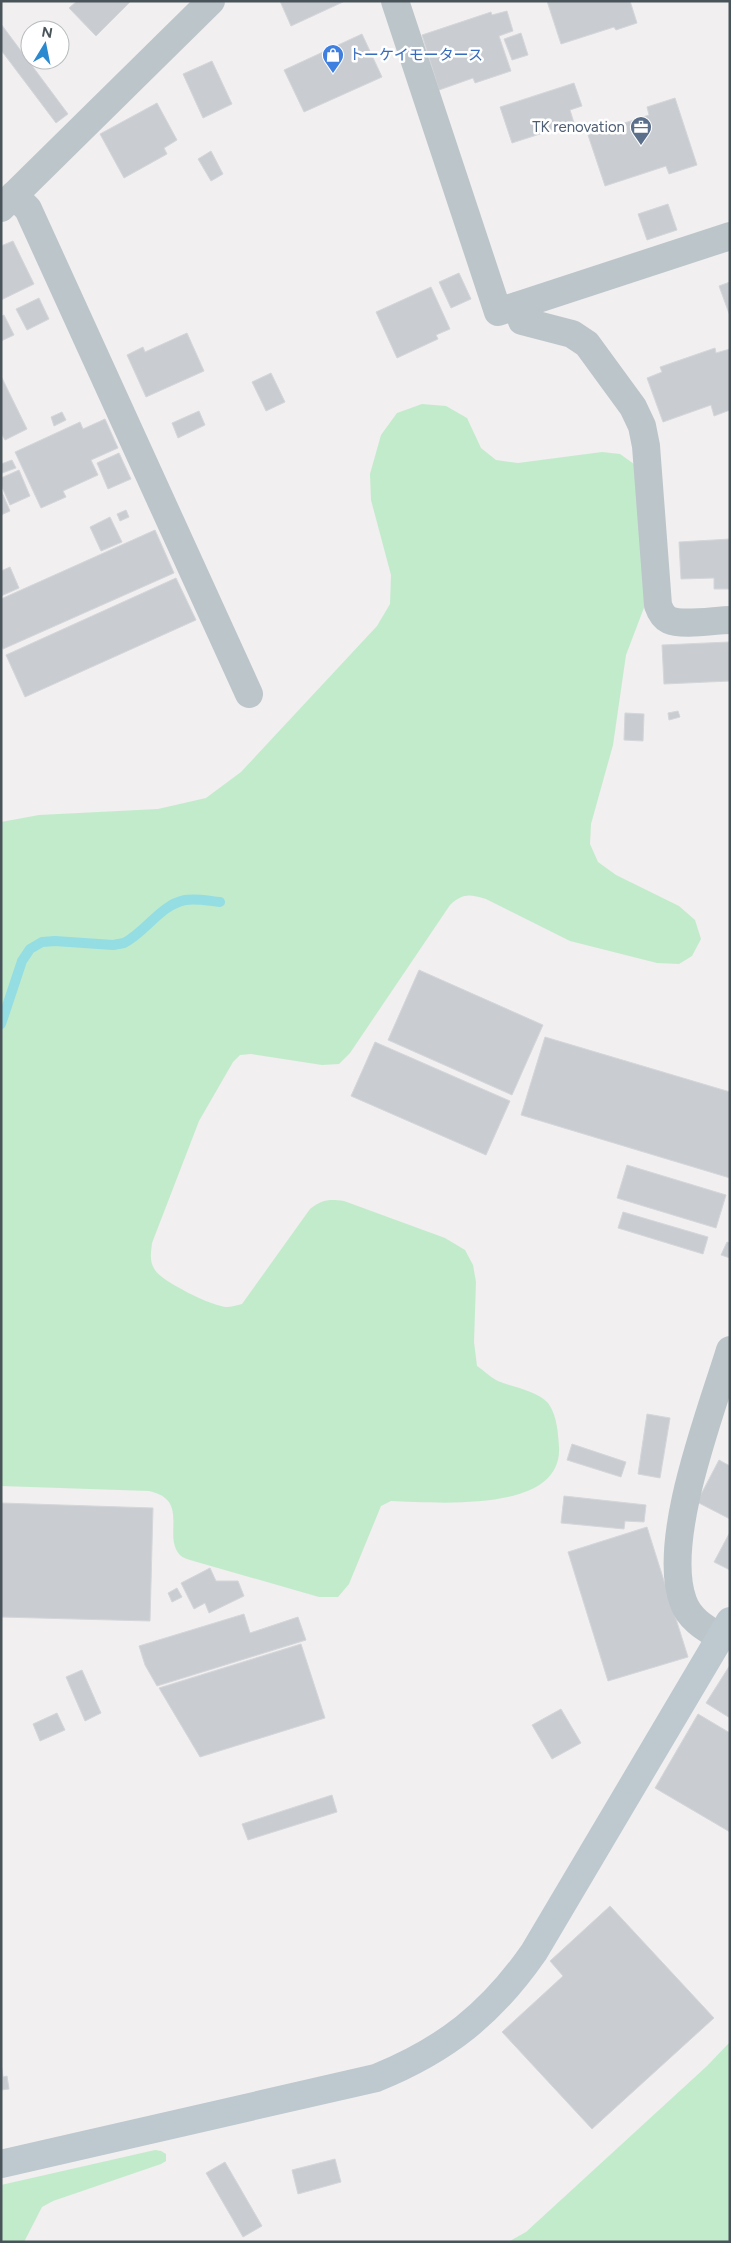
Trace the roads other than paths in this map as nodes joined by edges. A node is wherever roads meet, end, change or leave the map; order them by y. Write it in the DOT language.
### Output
graph roads {
  1 [pos="211,1"];
  2 [pos="395,1"];
  3 [pos="8,201"];
  4 [pos="730,236"];
  5 [pos="517,306"];
  6 [pos="730,620"];
  7 [pos="249,694"];
  8 [pos="730,1350"];
  9 [pos="725,1629"];
  10 [pos="1,2164"];
  1 -- 3 [label="street"];
  2 -- 5 [label="street"];
  3 -- 7 [label="street"];
  4 -- 5 [label="street"];
  5 -- 6 [label="street"];
  8 -- 9 [label="street"];
  9 -- 10 [label="street"];
}
